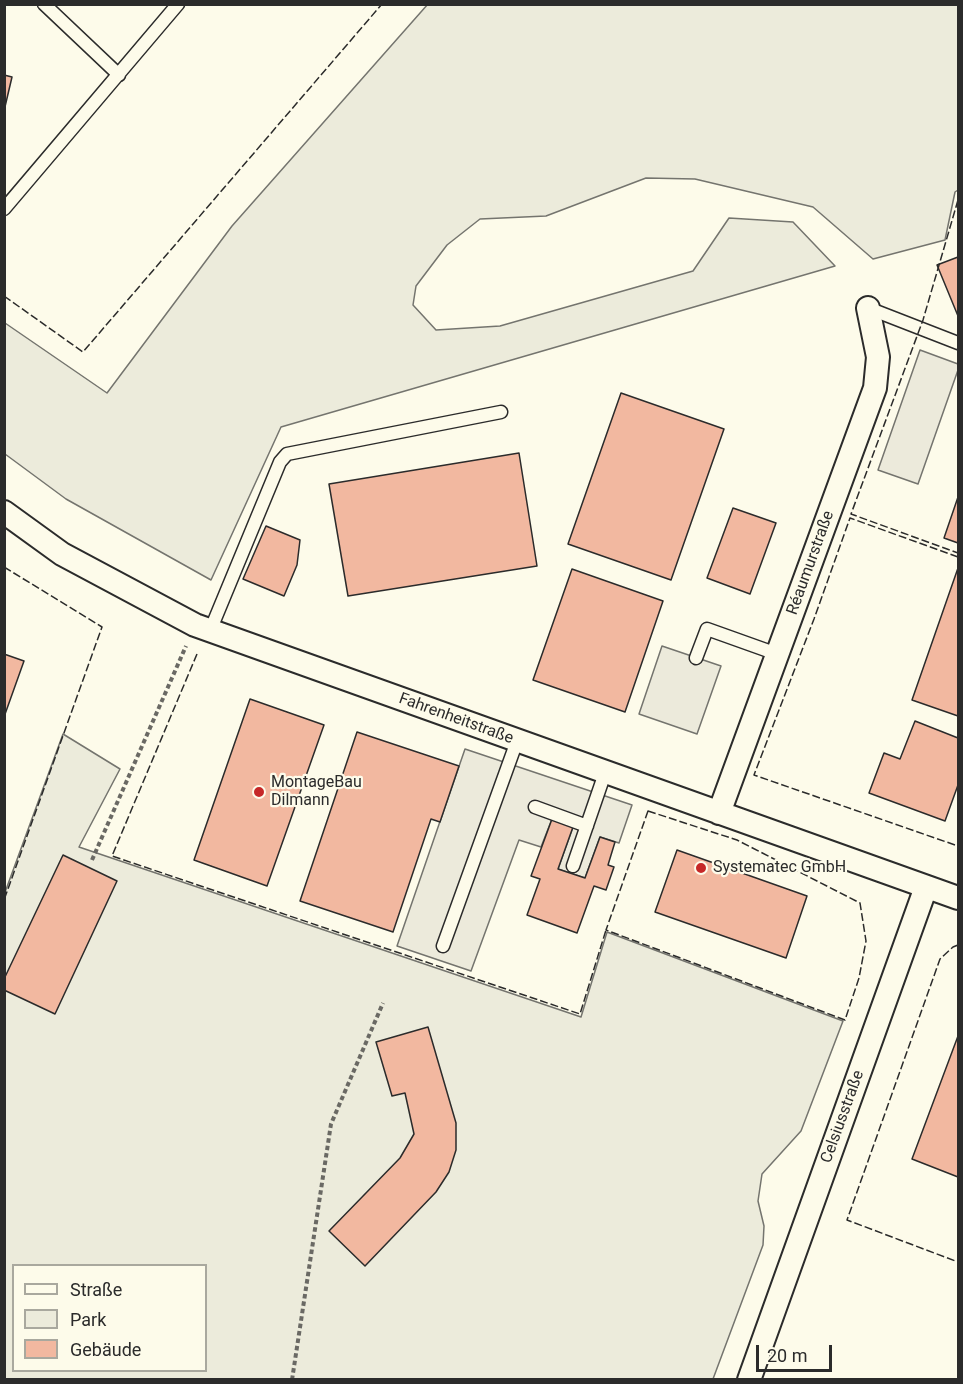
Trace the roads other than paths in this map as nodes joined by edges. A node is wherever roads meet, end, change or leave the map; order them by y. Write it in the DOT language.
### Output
graph roads {
  1 [pos="44,4"];
  2 [pos="178,4"];
  3 [pos="119,75"];
  4 [pos="4,209"];
  5 [pos="868,308"];
  6 [pos="958,343"];
  7 [pos="501,412"];
  8 [pos="4,512"];
  9 [pos="203,628"];
  10 [pos="777,654"];
  11 [pos="696,657"];
  12 [pos="517,741"];
  13 [pos="605,772"];
  14 [pos="535,807"];
  15 [pos="719,813"];
  16 [pos="587,826"];
  17 [pos="573,866"];
  18 [pos="926,887"];
  19 [pos="958,898"];
  20 [pos="443,946"];
  21 [pos="749,1380"];
  1 -- 3 [label="lane"];
  2 -- 3 [label="lane"];
  3 -- 4 [label="lane"];
  5 -- 6 [label="lane"];
  5 -- 10 [label="street, Réaumurstraße"];
  7 -- 9 [label="lane"];
  8 -- 9 [label="street, Fahrenheitstraße"];
  9 -- 12 [label="street, Fahrenheitstraße"];
  10 -- 11 [label="lane"];
  10 -- 15 [label="street, Réaumurstraße"];
  12 -- 13 [label="street, Fahrenheitstraße"];
  12 -- 20 [label="lane"];
  13 -- 15 [label="street, Fahrenheitstraße"];
  13 -- 16 [label="lane"];
  14 -- 16 [label="lane"];
  15 -- 18 [label="street, Fahrenheitstraße"];
  16 -- 17 [label="lane"];
  18 -- 19 [label="street"];
  18 -- 21 [label="street, Celsiusstraße"];
}
